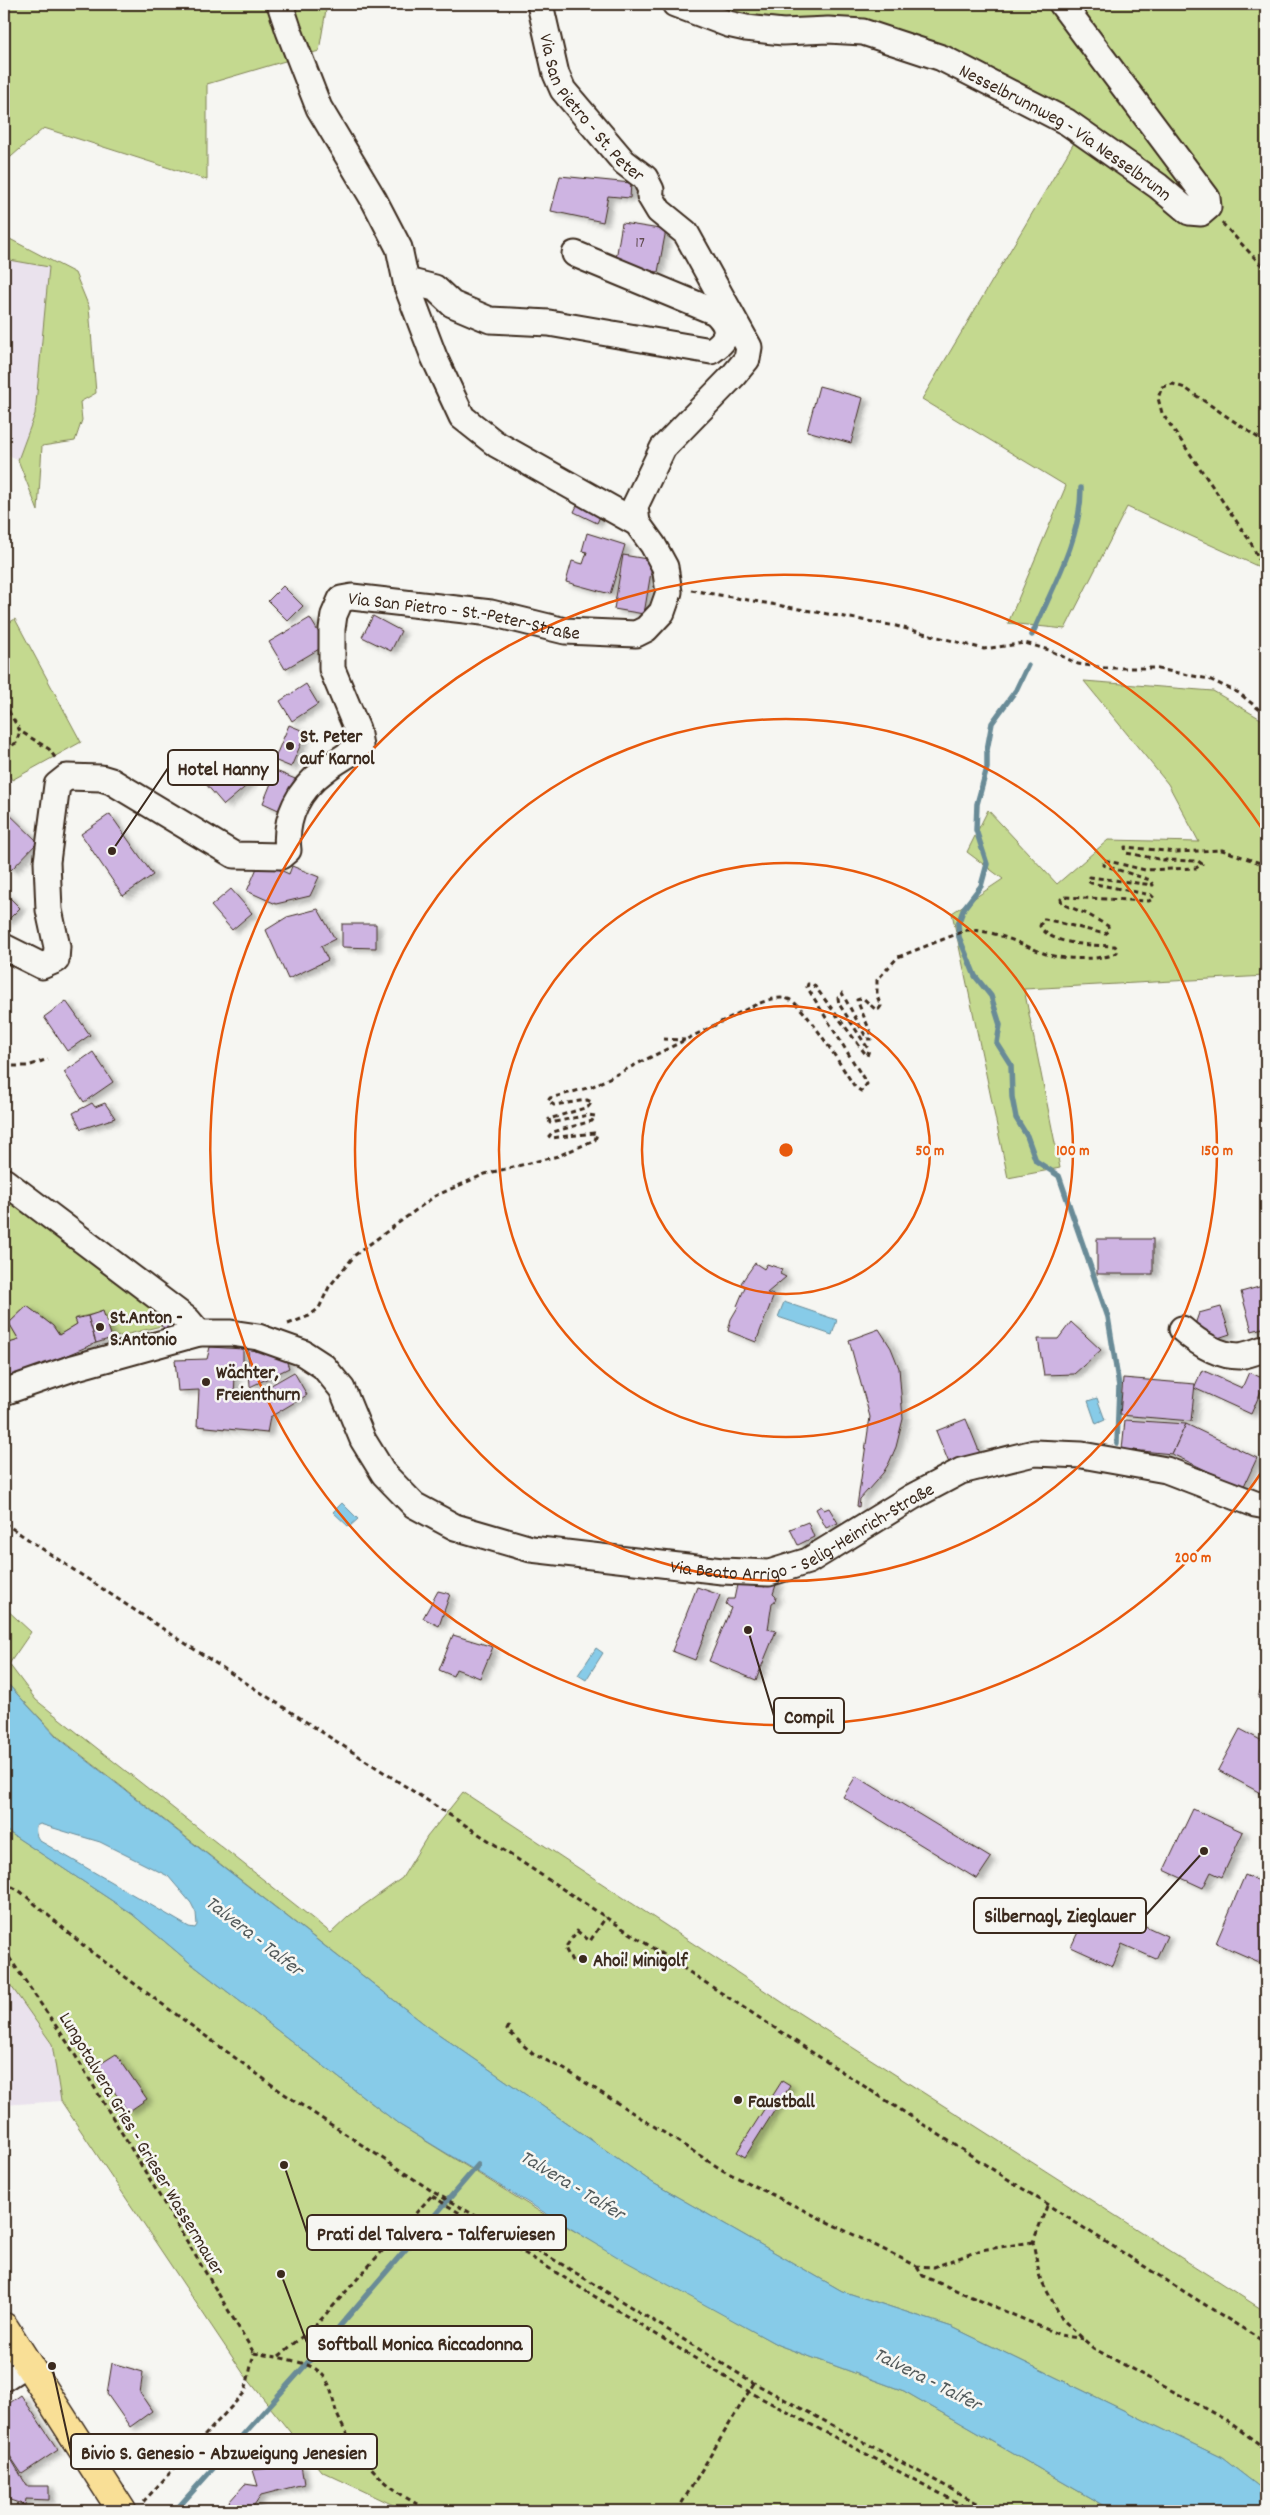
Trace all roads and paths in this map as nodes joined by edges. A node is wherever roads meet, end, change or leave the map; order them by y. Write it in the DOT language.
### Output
graph roads {
  1 [pos="280,4"];
  2 [pos="540,4"];
  3 [pos="675,4"];
  4 [pos="1062,4"];
  5 [pos="1208,207"];
  6 [pos="575,254"];
  7 [pos="1266,270"];
  8 [pos="407,286"];
  9 [pos="727,317"];
  10 [pos="1266,443"];
  11 [pos="637,522"];
  12 [pos="1266,574"];
  13 [pos="669,592"];
  14 [pos="4,703"];
  15 [pos="1266,715"];
  16 [pos="20,732"];
  17 [pos="4,746"];
  18 [pos="64,778"];
  19 [pos="1266,865"];
  20 [pos="4,947"];
  21 [pos="663,1038"];
  22 [pos="685,1040"];
  23 [pos="48,1059"];
  24 [pos="4,1066"];
  25 [pos="4,1181"];
  26 [pos="284,1326"];
  27 [pos="1182,1329"];
  28 [pos="199,1333"];
  29 [pos="1266,1348"];
  30 [pos="4,1392"];
  31 [pos="1266,1506"];
  32 [pos="4,1523"];
  33 [pos="4,1882"];
  34 [pos="606,1917"];
  35 [pos="4,1950"];
  36 [pos="572,1962"];
  37 [pos="509,2026"];
  38 [pos="433,2194"];
  39 [pos="1047,2206"];
  40 [pos="1033,2242"];
  41 [pos="917,2266"];
  42 [pos="4,2327"];
  43 [pos="1083,2339"];
  44 [pos="1266,2343"];
  45 [pos="254,2354"];
  46 [pos="279,2357"];
  47 [pos="27,2363"];
  48 [pos="4,2378"];
  49 [pos="754,2383"];
  50 [pos="748,2391"];
  51 [pos="1266,2449"];
  52 [pos="129,2510"];
  53 [pos="430,2511"];
  54 [pos="677,2511"];
  55 [pos="973,2511"];
  56 [pos="992,2511"];
  1 -- 8 [label="street"];
  2 -- 9 [label="street, Via San Pietro - St. Peter"];
  3 -- 5 [label="street, Nesselbrunnweg - Via Nesselbrunn"];
  4 -- 5 [label="street, Nesselbrunnweg - Via Nesselbrunn"];
  5 -- 7 [label="path"];
  6 -- 9 [label="street"];
  8 -- 9 [label="street"];
  8 -- 11 [label="street"];
  9 -- 11 [label="street, Via San Pietro - St. Peter"];
  10 -- 12 [label="path"];
  11 -- 13 [label="street"];
  13 -- 15 [label="path"];
  13 -- 18 [label="street, Via San Pietro - St.-Peter-Straße"];
  14 -- 16 [label="path"];
  16 -- 17 [label="path"];
  16 -- 18 [label="path"];
  18 -- 20 [label="street"];
  19 -- 22 [label="path"];
  21 -- 22 [label="path"];
  22 -- 26 [label="path"];
  23 -- 24 [label="path"];
  25 -- 28 [label="street"];
  27 -- 29 [label="street"];
  28 -- 30 [label="street, Via Beato Arrigo - Selig-Heinrich-Straße"];
  28 -- 31 [label="street, Via Beato Arrigo - Selig-Heinrich-Straße"];
  32 -- 34 [label="path"];
  33 -- 38 [label="path"];
  34 -- 36 [label="path"];
  34 -- 39 [label="path"];
  35 -- 45 [label="path, Lungotalvera Gries - Grieser Wassermauer"];
  37 -- 41 [label="path"];
  38 -- 46 [label="path"];
  38 -- 49 [label="path"];
  38 -- 50 [label="path"];
  39 -- 40 [label="path"];
  39 -- 44 [label="path"];
  40 -- 41 [label="path"];
  40 -- 43 [label="path"];
  41 -- 43 [label="path"];
  42 -- 47 [label="main road"];
  43 -- 51 [label="path"];
  45 -- 46 [label="path"];
  45 -- 52 [label="path"];
  46 -- 53 [label="path"];
  47 -- 48 [label="street"];
  47 -- 52 [label="main road"];
  49 -- 50 [label="path"];
  49 -- 56 [label="path"];
  50 -- 54 [label="path"];
  50 -- 55 [label="path"];
}
